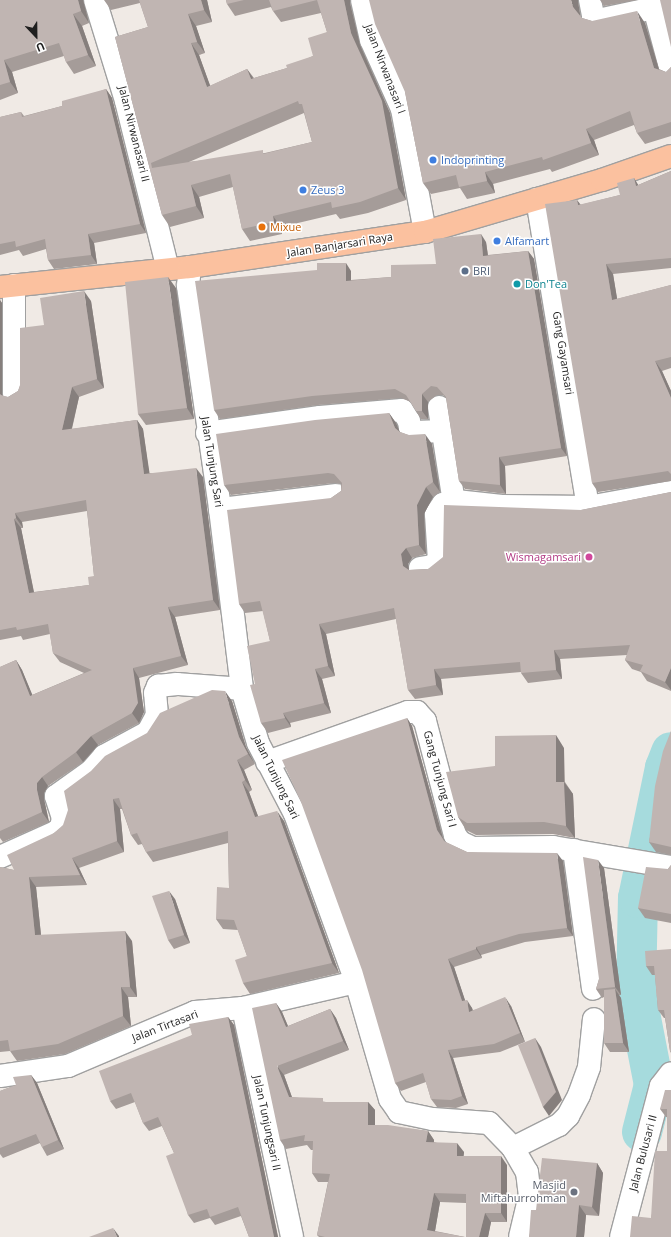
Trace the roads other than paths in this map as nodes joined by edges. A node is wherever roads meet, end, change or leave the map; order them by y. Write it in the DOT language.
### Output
graph roads {
  1 [pos="94,0"];
  2 [pos="362,0"];
  3 [pos="590,0"];
  4 [pos="653,4"];
  5 [pos="671,71"];
  6 [pos="671,156"];
  7 [pos="537,199"];
  8 [pos="425,232"];
  9 [pos="190,267"];
  10 [pos="168,269"];
  11 [pos="7,286"];
  12 [pos="14,394"];
  13 [pos="439,407"];
  14 [pos="443,431"];
  15 [pos="207,433"];
  16 [pos="671,492"];
  17 [pos="336,495"];
  18 [pos="456,501"];
  19 [pos="588,507"];
  20 [pos="220,509"];
  21 [pos="420,568"];
  22 [pos="242,689"];
  23 [pos="267,762"];
  24 [pos="574,850"];
  25 [pos="0,857"];
  26 [pos="671,867"];
  27 [pos="356,982"];
  28 [pos="593,989"];
  29 [pos="243,1008"];
  30 [pos="594,1019"];
  31 [pos="671,1073"];
  32 [pos="0,1076"];
  33 [pos="513,1148"];
  34 [pos="292,1237"];
  35 [pos="520,1237"];
  36 [pos="621,1237"];
  1 -- 10 [label="street, Jalan Nirwanasari II"];
  2 -- 8 [label="street, Jalan Nirwanasari I"];
  3 -- 4 [label="street"];
  4 -- 5 [label="street"];
  6 -- 7 [label="main road, Jalan Banjarsari Raya"];
  7 -- 8 [label="main road, Jalan Banjarsari Raya"];
  7 -- 19 [label="street, Gang Gayamsari"];
  8 -- 9 [label="main road, Jalan Banjarsari Raya"];
  9 -- 10 [label="main road, Jalan Banjarsari Raya"];
  9 -- 15 [label="street, Jalan Tunjung Sari"];
  10 -- 11 [label="main road, Jalan Banjarsari Raya"];
  11 -- 12 [label="street"];
  13 -- 14 [label="street"];
  14 -- 15 [label="street"];
  14 -- 18 [label="street"];
  15 -- 20 [label="street, Jalan Tunjung Sari"];
  16 -- 19 [label="street"];
  17 -- 20 [label="street"];
  18 -- 19 [label="street"];
  18 -- 21 [label="street"];
  20 -- 22 [label="street, Jalan Tunjung Sari"];
  22 -- 23 [label="street, Jalan Tunjung Sari"];
  22 -- 25 [label="street"];
  23 -- 24 [label="street, Gang Tunjung Sari I"];
  23 -- 27 [label="street, Jalan Tunjung Sari"];
  24 -- 26 [label="street, Gang Tunjung Sari I"];
  24 -- 28 [label="street"];
  27 -- 29 [label="street, Jalan Tirtasari"];
  27 -- 33 [label="street, Jalan Tunjung Sari"];
  29 -- 32 [label="street, Jalan Tirtasari"];
  29 -- 34 [label="street, Jalan Tunjungsari II"];
  30 -- 33 [label="street"];
  31 -- 36 [label="street, Jalan Bulusari II"];
  33 -- 35 [label="street"];
}
